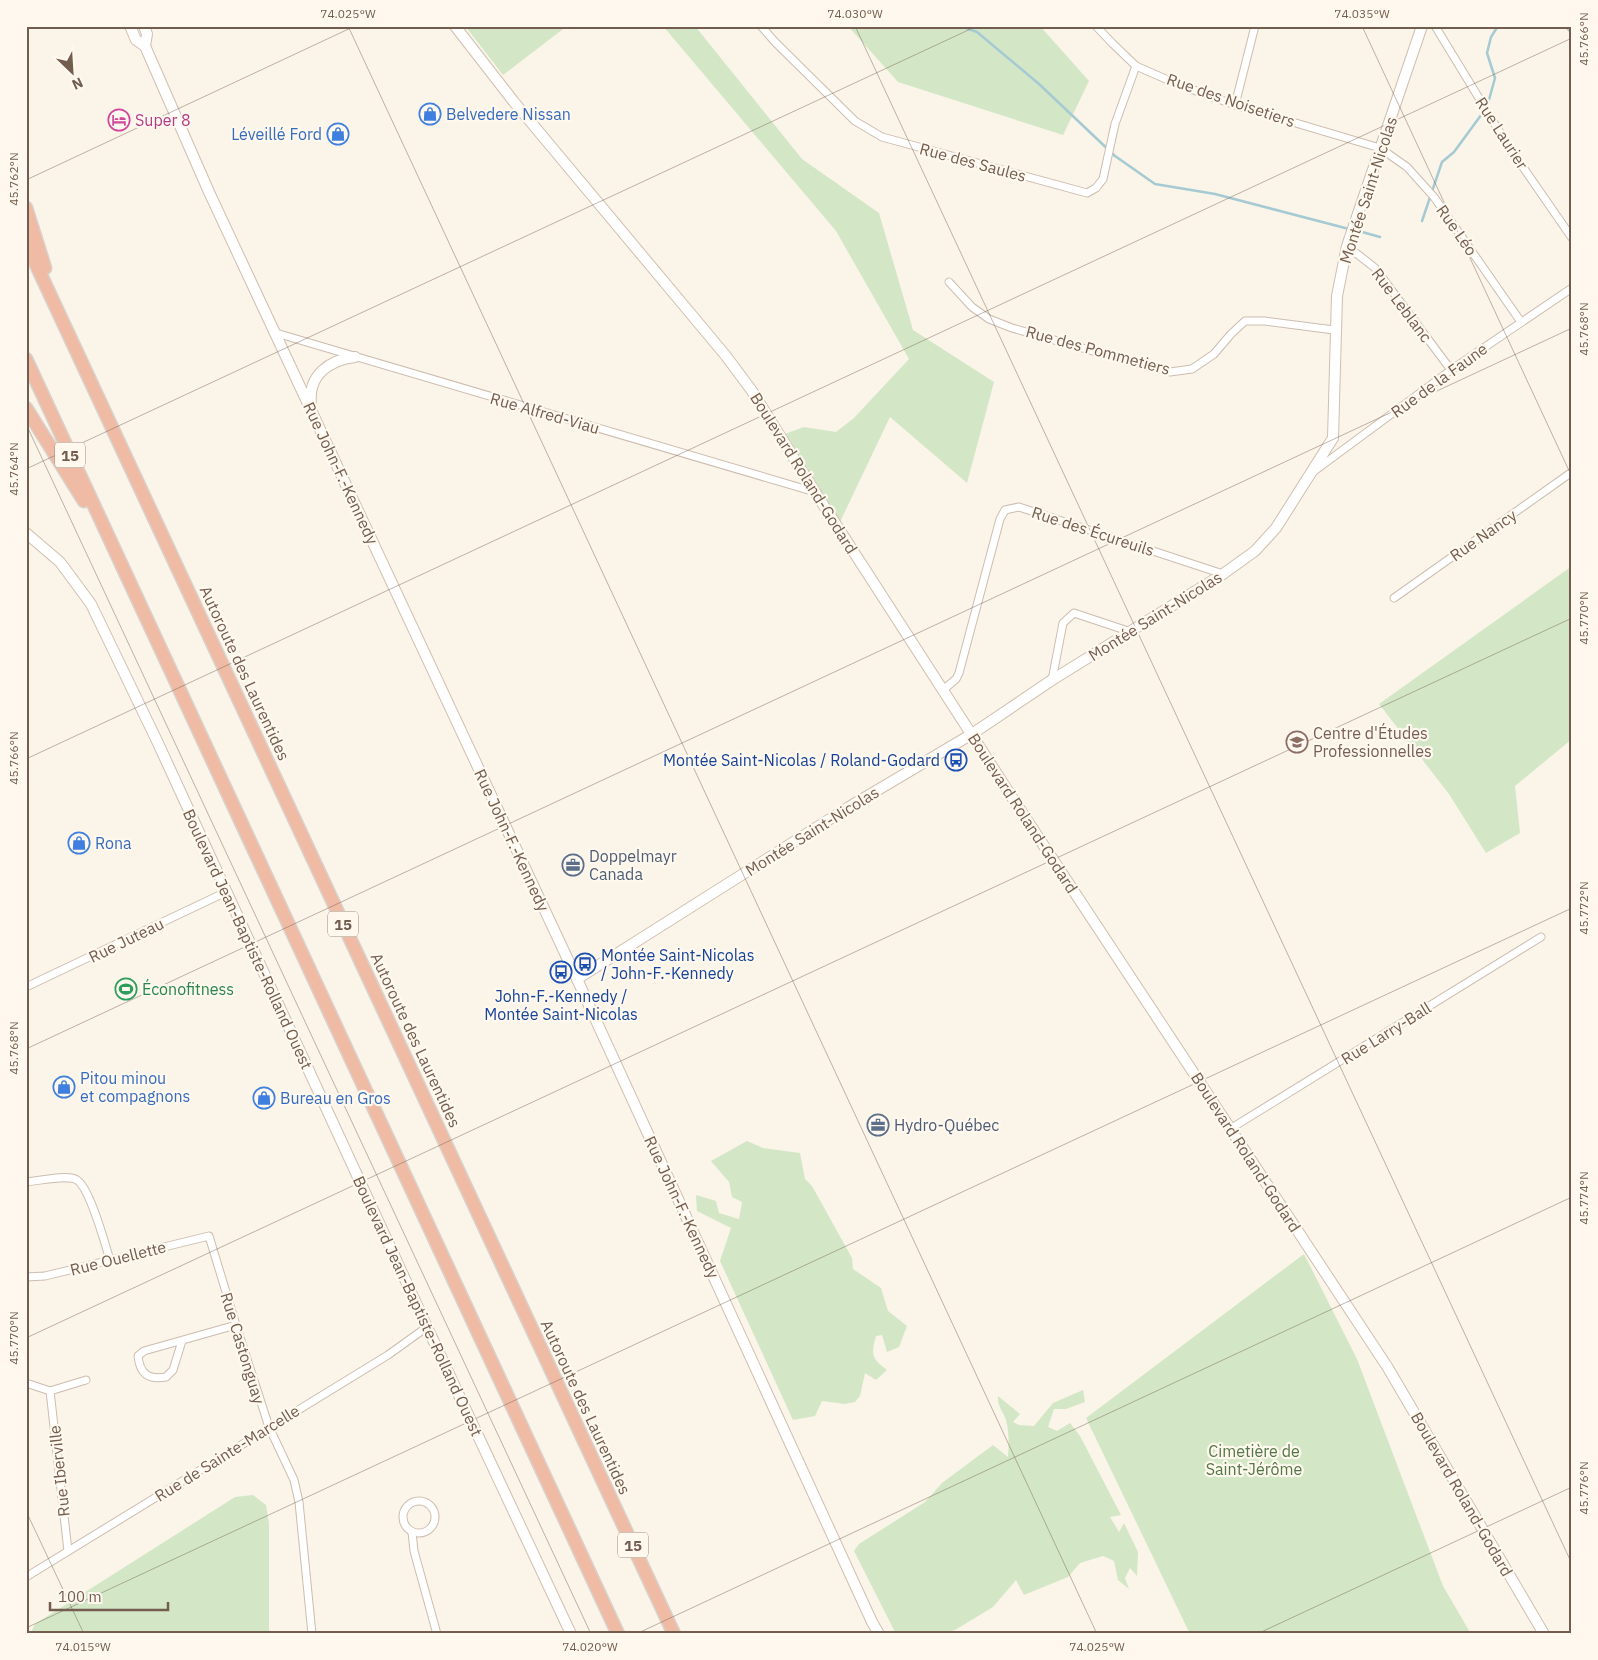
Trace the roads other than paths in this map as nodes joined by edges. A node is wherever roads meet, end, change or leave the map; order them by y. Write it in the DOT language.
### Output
graph roads {
  1 [pos="130,26"];
  2 [pos="144,26"];
  3 [pos="455,26"];
  4 [pos="761,26"];
  5 [pos="1096,26"];
  6 [pos="1255,26"];
  7 [pos="1422,26"];
  8 [pos="1435,26"];
  9 [pos="145,46"];
  10 [pos="1136,66"];
  11 [pos="1236,105"];
  12 [pos="1380,148"];
  13 [pos="26,208"];
  14 [pos="1572,238"];
  15 [pos="26,243"];
  16 [pos="1347,246"];
  17 [pos="949,282"];
  18 [pos="1572,288"];
  19 [pos="60,315"];
  20 [pos="1521,322"];
  21 [pos="1334,330"];
  22 [pos="276,332"];
  23 [pos="355,357"];
  24 [pos="26,359"];
  25 [pos="1451,370"];
  26 [pos="26,408"];
  27 [pos="311,408"];
  28 [pos="1572,472"];
  29 [pos="1309,475"];
  30 [pos="815,492"];
  31 [pos="26,533"];
  32 [pos="115,550"];
  33 [pos="1222,574"];
  34 [pos="1394,598"];
  35 [pos="1131,632"];
  36 [pos="1052,680"];
  37 [pos="943,690"];
  38 [pos="972,734"];
  39 [pos="226,892"];
  40 [pos="1541,937"];
  41 [pos="577,979"];
  42 [pos="26,987"];
  43 [pos="1230,1128"];
  44 [pos="26,1182"];
  45 [pos="209,1236"];
  46 [pos="110,1260"];
  47 [pos="26,1277"];
  48 [pos="236,1326"];
  49 [pos="427,1327"];
  50 [pos="182,1341"];
  51 [pos="86,1380"];
  52 [pos="26,1383"];
  53 [pos="50,1391"];
  54 [pos="268,1428"];
  55 [pos="412,1532"];
  56 [pos="68,1551"];
  57 [pos="26,1577"];
  58 [pos="312,1634"];
  59 [pos="437,1634"];
  60 [pos="571,1634"];
  61 [pos="618,1634"];
  62 [pos="674,1634"];
  63 [pos="880,1634"];
  64 [pos="1544,1634"];
  1 -- 9 [label="street, Rue John-F.-Kennedy"];
  2 -- 9 [label="street, Rue John-F.-Kennedy"];
  3 -- 30 [label="street, Boulevard Roland-Godard"];
  4 -- 10 [label="street, Rue des Saules"];
  5 -- 10 [label="street, Rue des Noisetiers"];
  6 -- 11 [label="street"];
  7 -- 12 [label="street, Montée Saint-Nicolas"];
  8 -- 14 [label="street, Rue Laurier"];
  9 -- 22 [label="street, Rue John-F.-Kennedy"];
  10 -- 11 [label="street, Rue des Noisetiers"];
  11 -- 12 [label="street, Rue des Noisetiers"];
  12 -- 16 [label="street, Montée Saint-Nicolas"];
  12 -- 20 [label="street, Rue Léo"];
  13 -- 19 [label="highway"];
  15 -- 19 [label="highway, Autoroute des Laurentides / 15"];
  16 -- 21 [label="street, Montée Saint-Nicolas"];
  16 -- 25 [label="street, Rue Leblanc"];
  17 -- 21 [label="street, Rue des Pommetiers"];
  18 -- 20 [label="street, Rue de la Faune"];
  19 -- 62 [label="highway, Autoroute des Laurentides / 15"];
  20 -- 25 [label="street, Rue de la Faune"];
  21 -- 29 [label="street, Montée Saint-Nicolas"];
  22 -- 23 [label="street, Rue Alfred-Viau"];
  22 -- 27 [label="street, Rue John-F.-Kennedy"];
  23 -- 27 [label="street"];
  23 -- 30 [label="street, Rue Alfred-Viau"];
  24 -- 32 [label="highway, 15"];
  25 -- 29 [label="street, Rue de la Faune"];
  26 -- 32 [label="highway"];
  27 -- 41 [label="street, Rue John-F.-Kennedy"];
  28 -- 34 [label="street, Rue Nancy"];
  29 -- 33 [label="street, Montée Saint-Nicolas"];
  30 -- 37 [label="street, Boulevard Roland-Godard"];
  31 -- 39 [label="street, Boulevard Jean-Baptiste-Rolland Ouest"];
  32 -- 61 [label="highway, 15"];
  33 -- 35 [label="street, Montée Saint-Nicolas"];
  33 -- 37 [label="street, Rue des Écureuils"];
  35 -- 36 [label="street, Montée Saint-Nicolas"];
  35 -- 36 [label="street"];
  36 -- 38 [label="street, Montée Saint-Nicolas"];
  37 -- 38 [label="street, Boulevard Roland-Godard"];
  38 -- 41 [label="street, Montée Saint-Nicolas"];
  38 -- 43 [label="street, Boulevard Roland-Godard"];
  39 -- 42 [label="street, Rue Juteau"];
  39 -- 49 [label="street, Boulevard Jean-Baptiste-Rolland Ouest"];
  40 -- 43 [label="street, Rue Larry-Ball"];
  41 -- 63 [label="street, Rue John-F.-Kennedy"];
  43 -- 64 [label="street, Boulevard Roland-Godard"];
  44 -- 46 [label="street"];
  45 -- 46 [label="street, Rue Ouellette"];
  45 -- 48 [label="street, Rue Castonguay"];
  46 -- 47 [label="street, Rue Ouellette"];
  48 -- 50 [label="street"];
  48 -- 54 [label="street, Rue Castonguay"];
  49 -- 54 [label="street, Rue de Sainte-Marcelle"];
  49 -- 60 [label="street, Boulevard Jean-Baptiste-Rolland Ouest"];
  50 -- 50 [label="street"];
  51 -- 53 [label="street"];
  52 -- 53 [label="street"];
  53 -- 56 [label="street, Rue Iberville"];
  54 -- 56 [label="street, Rue de Sainte-Marcelle"];
  54 -- 58 [label="street, Rue Castonguay"];
  55 -- 55 [label="street"];
  55 -- 59 [label="street"];
  56 -- 57 [label="street, Rue de Sainte-Marcelle"];
}
